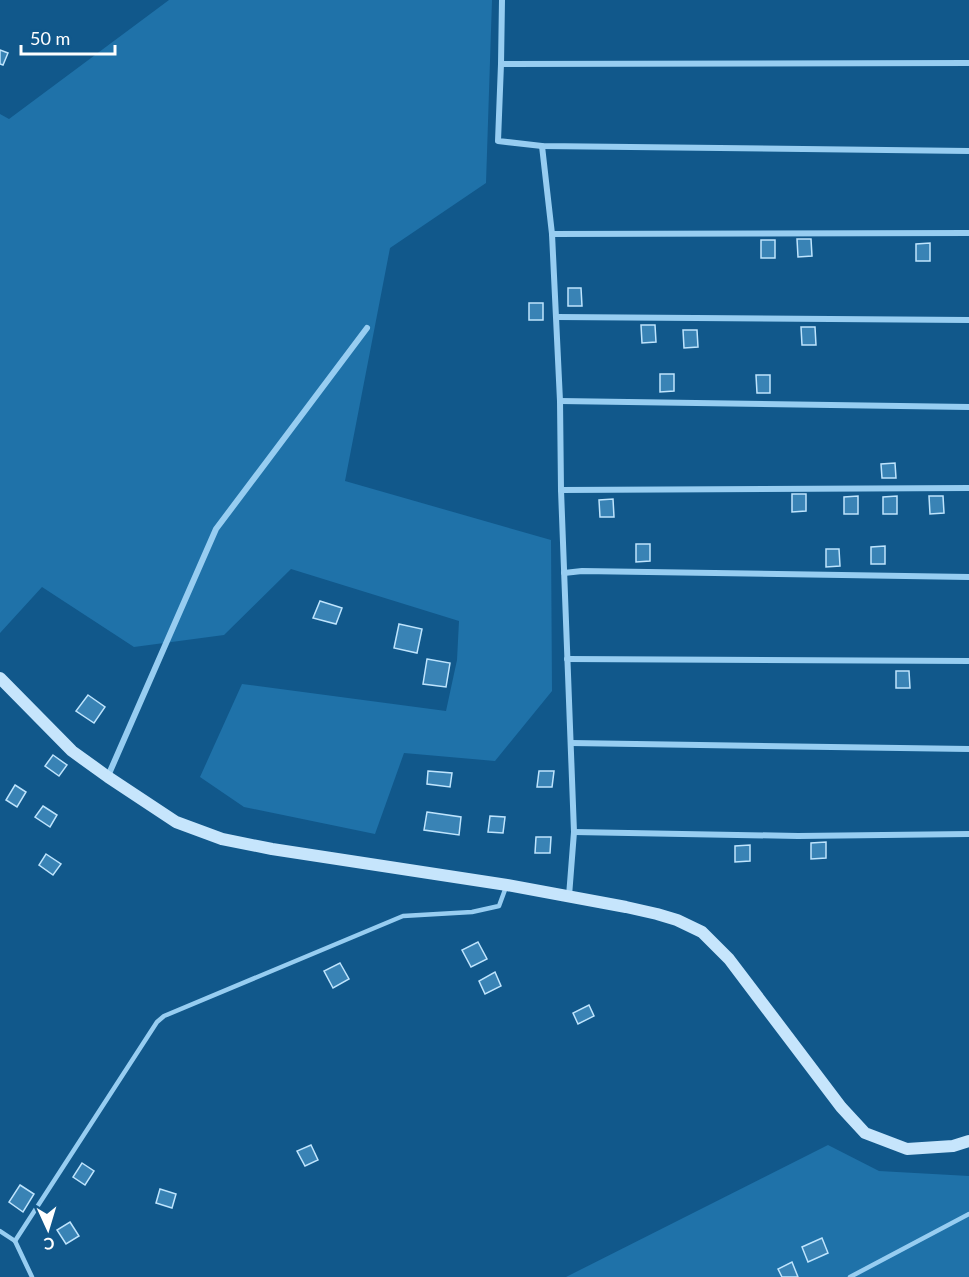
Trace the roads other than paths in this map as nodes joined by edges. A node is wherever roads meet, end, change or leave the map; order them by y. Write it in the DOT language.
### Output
graph roads {
  1 [pos="502,0"];
  2 [pos="969,63"];
  3 [pos="501,64"];
  4 [pos="542,146"];
  5 [pos="969,151"];
  6 [pos="969,233"];
  7 [pos="552,234"];
  8 [pos="557,317"];
  9 [pos="969,320"];
  10 [pos="367,328"];
  11 [pos="560,402"];
  12 [pos="969,407"];
  13 [pos="969,488"];
  14 [pos="561,490"];
  15 [pos="564,573"];
  16 [pos="969,577"];
  17 [pos="567,659"];
  18 [pos="969,661"];
  19 [pos="0,678"];
  20 [pos="571,743"];
  21 [pos="969,749"];
  22 [pos="108,777"];
  23 [pos="574,832"];
  24 [pos="969,834"];
  25 [pos="507,885"];
  26 [pos="569,896"];
  27 [pos="969,1141"];
  28 [pos="969,1214"];
  29 [pos="0,1231"];
  30 [pos="15,1241"];
  31 [pos="32,1277"];
  32 [pos="850,1277"];
  1 -- 3 [label="street"];
  2 -- 3 [label="street"];
  3 -- 4 [label="street"];
  4 -- 5 [label="street"];
  4 -- 7 [label="street"];
  6 -- 7 [label="street"];
  7 -- 8 [label="street"];
  8 -- 9 [label="street"];
  8 -- 11 [label="street"];
  10 -- 22 [label="street"];
  11 -- 12 [label="street"];
  11 -- 14 [label="street"];
  13 -- 14 [label="street"];
  14 -- 15 [label="street"];
  15 -- 16 [label="street"];
  15 -- 17 [label="street"];
  17 -- 18 [label="street"];
  17 -- 20 [label="street"];
  19 -- 22 [label="main road"];
  20 -- 21 [label="street"];
  20 -- 23 [label="street"];
  22 -- 25 [label="main road"];
  23 -- 24 [label="street"];
  23 -- 26 [label="street"];
  25 -- 26 [label="main road"];
  25 -- 30 [label="lane"];
  26 -- 27 [label="main road"];
  28 -- 32 [label="lane"];
  29 -- 30 [label="lane"];
  30 -- 31 [label="lane"];
}
